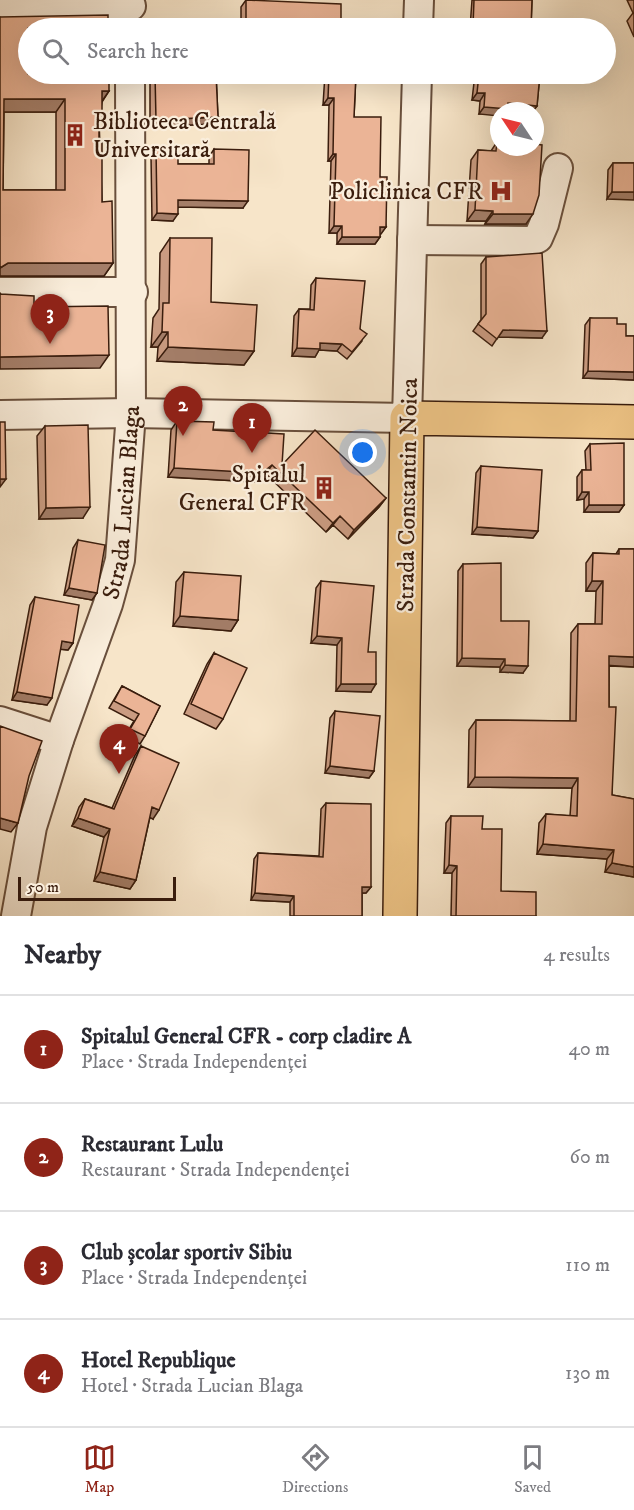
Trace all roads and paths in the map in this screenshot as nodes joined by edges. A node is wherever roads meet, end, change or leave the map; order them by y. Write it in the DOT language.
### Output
graph roads {
  1 [pos="419,0"];
  2 [pos="0,3"];
  3 [pos="132,12"];
  4 [pos="418,18"];
  5 [pos="130,84"];
  6 [pos="417,84"];
  7 [pos="558,168"];
  8 [pos="412,240"];
  9 [pos="0,292"];
  10 [pos="133,292"];
  11 [pos="131,413"];
  12 [pos="0,416"];
  13 [pos="407,418"];
  14 [pos="634,422"];
  15 [pos="0,721"];
  16 [pos="59,740"];
  17 [pos="16,916"];
  18 [pos="400,916"];
  1 -- 4 [label="street"];
  2 -- 3 [label="street"];
  5 -- 10 [label="street, Strada Lucian Blaga"];
  6 -- 8 [label="street, Strada Constantin Noica"];
  7 -- 8 [label="street"];
  8 -- 13 [label="street, Strada Constantin Noica"];
  9 -- 10 [label="street"];
  10 -- 11 [label="street, Strada Lucian Blaga"];
  11 -- 12 [label="street"];
  11 -- 13 [label="street"];
  11 -- 16 [label="street, Strada Lucian Blaga"];
  13 -- 14 [label="main road"];
  13 -- 18 [label="main road, Strada Constantin Noica"];
  15 -- 16 [label="street"];
  16 -- 17 [label="street, Strada Lucian Blaga"];
}
